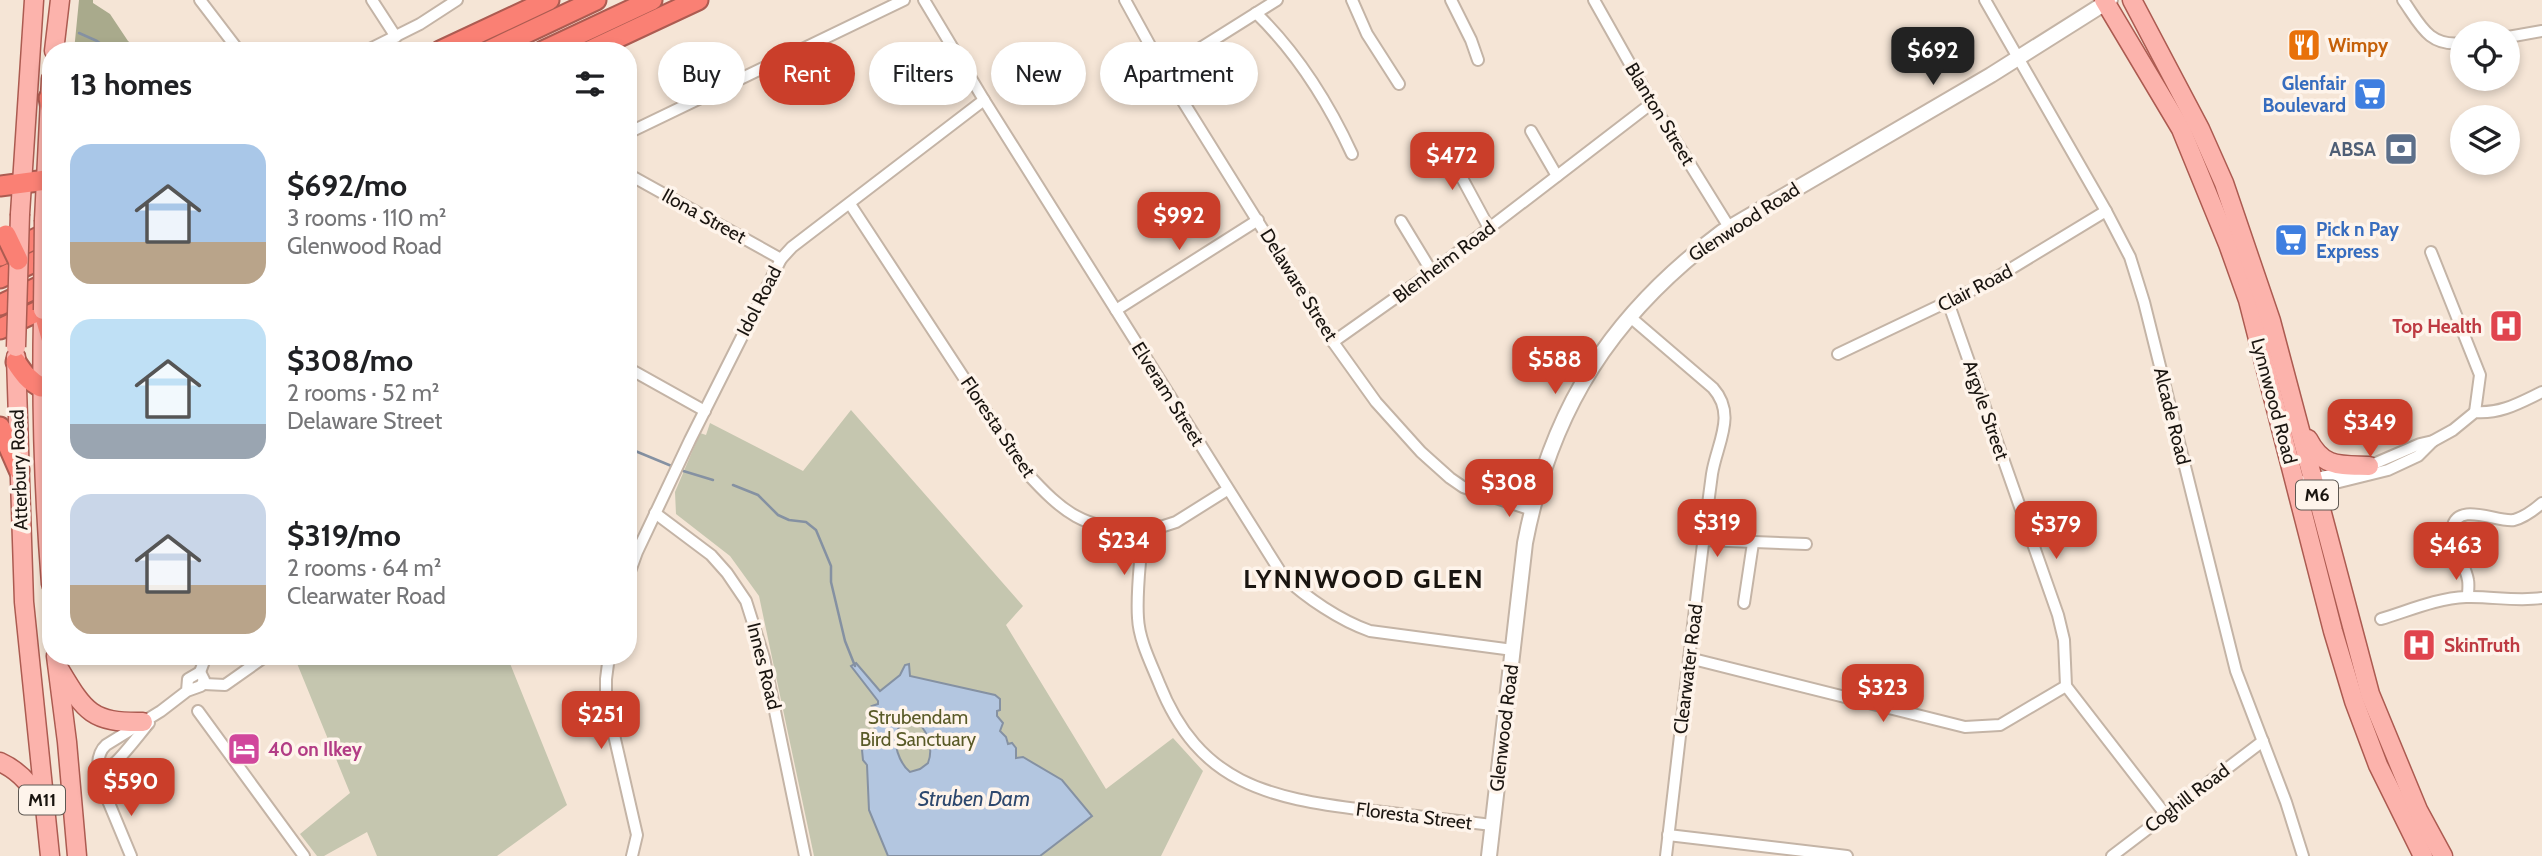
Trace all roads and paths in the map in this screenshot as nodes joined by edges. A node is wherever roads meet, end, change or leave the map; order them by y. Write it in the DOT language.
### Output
graph roads {
  1 [pos="34,0"];
  2 [pos="60,0"];
  3 [pos="200,0"];
  4 [pos="372,0"];
  5 [pos="457,0"];
  6 [pos="549,0"];
  7 [pos="596,0"];
  8 [pos="652,0"];
  9 [pos="698,0"];
  10 [pos="904,0"];
  11 [pos="924,0"];
  12 [pos="1125,0"];
  13 [pos="1277,0"];
  14 [pos="1352,0"];
  15 [pos="1451,0"];
  16 [pos="1594,0"];
  17 [pos="1985,0"];
  18 [pos="2132,0"];
  19 [pos="2403,0"];
  20 [pos="2106,1"];
  21 [pos="1256,13"];
  22 [pos="2542,31"];
  23 [pos="2520,35"];
  24 [pos="396,37"];
  25 [pos="55,42"];
  26 [pos="232,42"];
  27 [pos="385,42"];
  28 [pos="459,42"];
  29 [pos="507,42"];
  30 [pos="562,42"];
  31 [pos="608,42"];
  32 [pos="1148,42"];
  33 [pos="1210,42"];
  34 [pos="2450,44"];
  35 [pos="2018,58"];
  36 [pos="1478,60"];
  37 [pos="1399,84"];
  38 [pos="984,100"];
  39 [pos="1652,103"];
  40 [pos="1185,105"];
  41 [pos="637,129"];
  42 [pos="1531,131"];
  43 [pos="1442,141"];
  44 [pos="1352,154"];
  45 [pos="1557,176"];
  46 [pos="637,179"];
  47 [pos="42,180"];
  48 [pos="22,181"];
  49 [pos="0,186"];
  50 [pos="850,204"];
  51 [pos="2106,211"];
  52 [pos="1258,220"];
  53 [pos="1401,222"];
  54 [pos="1729,227"];
  55 [pos="1489,228"];
  56 [pos="3,229"];
  57 [pos="42,231"];
  58 [pos="2431,252"];
  59 [pos="9,258"];
  60 [pos="42,258"];
  61 [pos="780,259"];
  62 [pos="1432,272"];
  63 [pos="0,278"];
  64 [pos="42,285"];
  65 [pos="1948,302"];
  66 [pos="0,305"];
  67 [pos="42,310"];
  68 [pos="1116,310"];
  69 [pos="1629,316"];
  70 [pos="0,329"];
  71 [pos="1333,342"];
  72 [pos="16,354"];
  73 [pos="1838,354"];
  74 [pos="637,373"];
  75 [pos="42,384"];
  76 [pos="2542,392"];
  77 [pos="705,411"];
  78 [pos="2475,412"];
  79 [pos="2297,417"];
  80 [pos="0,427"];
  81 [pos="2433,441"];
  82 [pos="2369,466"];
  83 [pos="19,470"];
  84 [pos="2305,486"];
  85 [pos="1227,490"];
  86 [pos="2542,503"];
  87 [pos="1532,510"];
  88 [pos="655,513"];
  89 [pos="1142,533"];
  90 [pos="1703,540"];
  91 [pos="1754,543"];
  92 [pos="1806,544"];
  93 [pos="637,555"];
  94 [pos="2468,596"];
  95 [pos="2542,598"];
  96 [pos="1744,603"];
  97 [pos="2381,619"];
  98 [pos="1513,650"];
  99 [pos="1689,657"];
  100 [pos="57,665"];
  101 [pos="59,665"];
  102 [pos="204,665"];
  103 [pos="253,665"];
  104 [pos="608,665"];
  105 [pos="202,678"];
  106 [pos="2066,686"];
  107 [pos="161,710"];
  108 [pos="198,711"];
  109 [pos="143,722"];
  110 [pos="2263,741"];
  111 [pos="110,744"];
  112 [pos="101,754"];
  113 [pos="121,754"];
  114 [pos="0,762"];
  115 [pos="113,764"];
  116 [pos="104,789"];
  117 [pos="43,811"];
  118 [pos="2165,814"];
  119 [pos="1492,825"];
  120 [pos="1668,835"];
  121 [pos="50,856"];
  122 [pos="77,856"];
  123 [pos="131,856"];
  124 [pos="304,856"];
  125 [pos="632,856"];
  126 [pos="805,856"];
  127 [pos="1489,856"];
  128 [pos="1666,856"];
  129 [pos="1847,856"];
  130 [pos="2112,856"];
  131 [pos="2303,856"];
  132 [pos="2423,856"];
  133 [pos="2443,856"];
  1 -- 48 [label="main road, Atterbury Road / M11"];
  2 -- 25 [label="main road"];
  3 -- 26 [label="street"];
  4 -- 24 [label="street"];
  5 -- 24 [label="street"];
  6 -- 28 [label="highway"];
  7 -- 29 [label="highway"];
  8 -- 30 [label="highway"];
  9 -- 31 [label="highway"];
  10 -- 41 [label="street"];
  11 -- 38 [label="street, Elveram Street"];
  12 -- 32 [label="street, Delaware Street"];
  13 -- 21 [label="street"];
  14 -- 37 [label="street"];
  15 -- 36 [label="street"];
  16 -- 39 [label="street, Blanton Street"];
  17 -- 35 [label="street, Alcade Road"];
  18 -- 79 [label="main road, Lynnwood Road / M6"];
  19 -- 34 [label="street"];
  20 -- 35 [label="street, Glenwood Road"];
  20 -- 84 [label="main road, Lynnwood Road / M6"];
  21 -- 33 [label="street"];
  21 -- 44 [label="street"];
  22 -- 23 [label="street"];
  24 -- 27 [label="street"];
  35 -- 51 [label="street, Alcade Road"];
  35 -- 54 [label="street, Glenwood Road"];
  38 -- 50 [label="street, Idol Road"];
  38 -- 68 [label="street, Elveram Street"];
  39 -- 45 [label="street, Blenheim Road"];
  39 -- 54 [label="street, Blanton Street"];
  40 -- 52 [label="street, Delaware Street"];
  42 -- 45 [label="street"];
  43 -- 55 [label="street"];
  45 -- 55 [label="street, Blenheim Road"];
  46 -- 61 [label="street, Ilona Street"];
  47 -- 48 [label="highway"];
  48 -- 49 [label="highway"];
  48 -- 59 [label="main road, Atterbury Road / M11, bridge"];
  50 -- 61 [label="street, Idol Road"];
  50 -- 89 [label="street, Floresta Street"];
  51 -- 65 [label="street, Clair Road"];
  51 -- 110 [label="street, Alcade Road"];
  52 -- 68 [label="street"];
  52 -- 71 [label="street, Delaware Street"];
  53 -- 62 [label="street"];
  54 -- 69 [label="street, Glenwood Road"];
  55 -- 62 [label="street, Blenheim Road"];
  56 -- 59 [label="highway, bridge"];
  57 -- 59 [label="highway"];
  58 -- 78 [label="street"];
  59 -- 72 [label="main road, Atterbury Road / M11, bridge"];
  60 -- 63 [label="highway"];
  61 -- 77 [label="street, Idol Road"];
  62 -- 71 [label="street, Blenheim Road"];
  64 -- 66 [label="highway"];
  65 -- 73 [label="street, Clair Road"];
  65 -- 106 [label="street, Argyle Street"];
  67 -- 70 [label="highway"];
  68 -- 85 [label="street, Elveram Street"];
  69 -- 87 [label="street, Glenwood Road"];
  69 -- 90 [label="street, Clearwater Road"];
  71 -- 87 [label="street, Delaware Street"];
  72 -- 75 [label="highway"];
  72 -- 83 [label="main road, Atterbury Road / M11"];
  74 -- 77 [label="street"];
  76 -- 78 [label="street"];
  77 -- 88 [label="street, Idol Road"];
  78 -- 81 [label="street"];
  79 -- 82 [label="main road"];
  79 -- 84 [label="main road, Lynnwood Road / M6"];
  80 -- 83 [label="highway"];
  81 -- 82 [label="street"];
  81 -- 84 [label="street"];
  82 -- 84 [label="street"];
  83 -- 117 [label="main road, Atterbury Road / M11"];
  84 -- 132 [label="main road, Lynnwood Road / M6"];
  84 -- 133 [label="main road, Lynnwood Road / M6"];
  85 -- 89 [label="street"];
  85 -- 98 [label="street, Elveram Street"];
  86 -- 94 [label="street"];
  87 -- 98 [label="street, Glenwood Road"];
  88 -- 93 [label="street, Idol Road"];
  88 -- 126 [label="street, Innes Road"];
  89 -- 119 [label="street, Floresta Street"];
  90 -- 91 [label="street"];
  90 -- 99 [label="street, Clearwater Road"];
  91 -- 92 [label="street"];
  91 -- 96 [label="street"];
  94 -- 95 [label="street"];
  94 -- 97 [label="street"];
  98 -- 119 [label="street, Glenwood Road"];
  99 -- 106 [label="street"];
  99 -- 120 [label="street, Clearwater Road"];
  100 -- 122 [label="main road, M11"];
  101 -- 109 [label="main road"];
  102 -- 105 [label="street"];
  103 -- 105 [label="street"];
  104 -- 125 [label="street"];
  105 -- 107 [label="street"];
  106 -- 118 [label="street"];
  107 -- 109 [label="street"];
  107 -- 113 [label="street"];
  108 -- 124 [label="street"];
  109 -- 111 [label="street"];
  110 -- 118 [label="street, Coghill Road"];
  110 -- 131 [label="street, Alcade Road"];
  111 -- 112 [label="street"];
  111 -- 113 [label="street"];
  112 -- 115 [label="street"];
  112 -- 116 [label="street"];
  113 -- 115 [label="street"];
  114 -- 117 [label="main road"];
  115 -- 116 [label="street"];
  116 -- 123 [label="street"];
  117 -- 121 [label="main road, Atterbury Road / M11"];
  118 -- 130 [label="street, Coghill Road"];
  119 -- 127 [label="street, Glenwood Road"];
  120 -- 128 [label="street, Clearwater Road"];
  120 -- 129 [label="street"];
}
